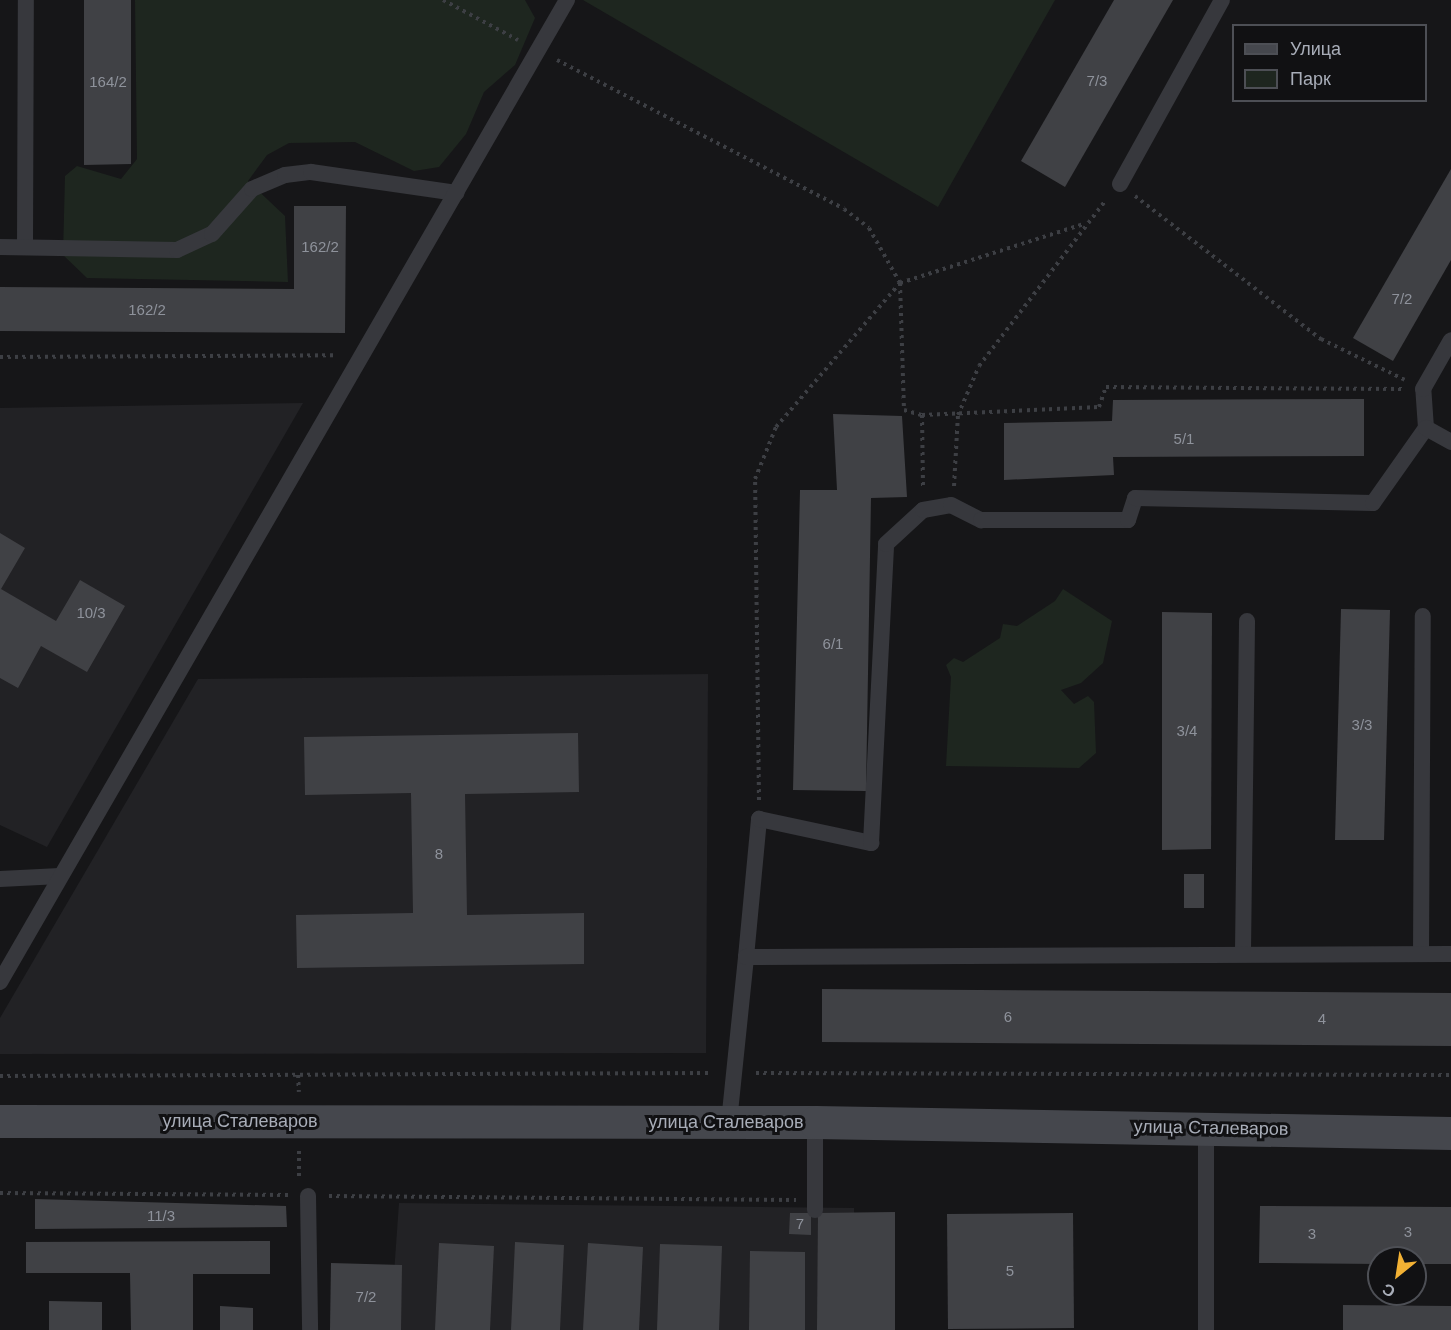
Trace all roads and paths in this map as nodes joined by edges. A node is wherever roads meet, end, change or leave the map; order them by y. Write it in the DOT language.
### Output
graph roads {
  1 [pos="26,0"];
  2 [pos="443,0"];
  3 [pos="567,0"];
  4 [pos="1222,0"];
  5 [pos="538,50"];
  6 [pos="1120,184"];
  7 [pos="456,193"];
  8 [pos="1084,224"];
  9 [pos="25,245"];
  10 [pos="0,247"];
  11 [pos="900,283"];
  12 [pos="1451,340"];
  13 [pos="362,355"];
  14 [pos="0,357"];
  15 [pos="1423,389"];
  16 [pos="922,415"];
  17 [pos="958,415"];
  18 [pos="1426,428"];
  19 [pos="1451,442"];
  20 [pos="951,505"];
  21 [pos="923,510"];
  22 [pos="1423,616"];
  23 [pos="1247,621"];
  24 [pos="759,819"];
  25 [pos="60,876"];
  26 [pos="0,879"];
  27 [pos="1243,951"];
  28 [pos="1421,954"];
  29 [pos="1451,954"];
  30 [pos="746,957"];
  31 [pos="0,982"];
  32 [pos="732,1072"];
  33 [pos="1451,1075"];
  34 [pos="0,1076"];
  35 [pos="0,1121"];
  36 [pos="729,1122"];
  37 [pos="815,1122"];
  38 [pos="1206,1128"];
  39 [pos="1451,1133"];
  40 [pos="0,1192"];
  41 [pos="308,1196"];
  42 [pos="815,1205"];
  43 [pos="310,1330"];
  44 [pos="1206,1330"];
  1 -- 9 [label="lane"];
  2 -- 5 [label="path"];
  3 -- 5 [label="lane"];
  4 -- 6 [label="lane"];
  5 -- 7 [label="lane"];
  5 -- 11 [label="path"];
  6 -- 8 [label="path"];
  6 -- 15 [label="path"];
  7 -- 9 [label="lane"];
  7 -- 13 [label="lane"];
  8 -- 11 [label="path"];
  8 -- 17 [label="path"];
  9 -- 10 [label="lane"];
  11 -- 16 [label="path"];
  11 -- 24 [label="path"];
  12 -- 15 [label="lane"];
  13 -- 14 [label="path"];
  13 -- 25 [label="lane"];
  15 -- 17 [label="path"];
  15 -- 18 [label="lane"];
  16 -- 17 [label="path"];
  16 -- 21 [label="path"];
  17 -- 20 [label="path"];
  18 -- 19 [label="lane"];
  18 -- 20 [label="lane"];
  20 -- 21 [label="lane"];
  21 -- 24 [label="lane"];
  22 -- 28 [label="lane"];
  23 -- 27 [label="lane"];
  24 -- 30 [label="lane"];
  25 -- 26 [label="lane"];
  25 -- 31 [label="lane"];
  27 -- 28 [label="lane"];
  27 -- 30 [label="lane"];
  28 -- 29 [label="lane"];
  30 -- 32 [label="lane"];
  32 -- 33 [label="path"];
  32 -- 34 [label="path"];
  32 -- 36 [label="lane"];
  35 -- 36 [label="main road, улица Сталеваров"];
  36 -- 37 [label="main road, улица Сталеваров"];
  37 -- 38 [label="main road, улица Сталеваров"];
  37 -- 42 [label="lane"];
  38 -- 39 [label="main road, улица Сталеваров"];
  38 -- 44 [label="lane"];
  40 -- 41 [label="path"];
  41 -- 42 [label="path"];
  41 -- 43 [label="lane"];
}
